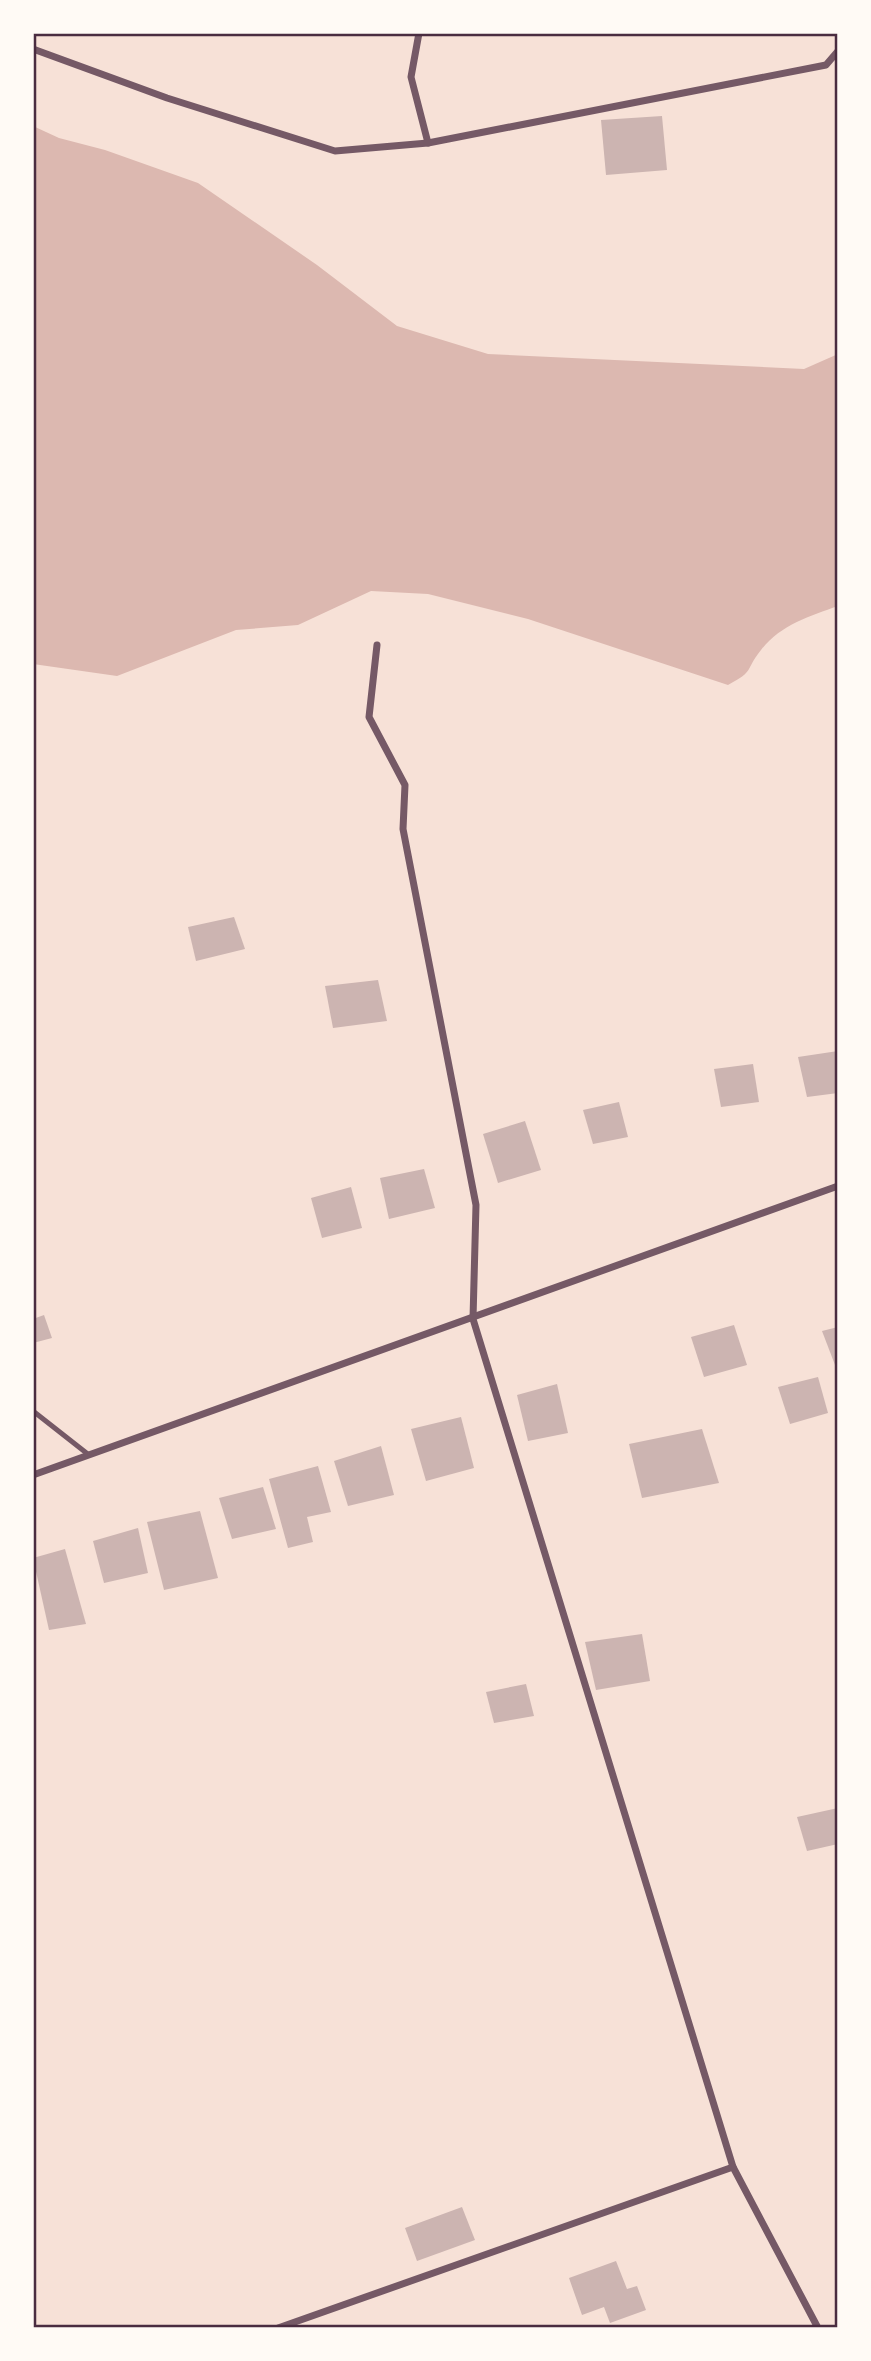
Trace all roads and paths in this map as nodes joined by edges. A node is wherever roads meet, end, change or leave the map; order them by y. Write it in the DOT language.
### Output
graph roads {
  1 [pos="419,33"];
  2 [pos="33,49"];
  3 [pos="838,51"];
  4 [pos="428,143"];
  5 [pos="377,645"];
  6 [pos="838,1186"];
  7 [pos="472,1318"];
  8 [pos="33,1411"];
  9 [pos="89,1455"];
  10 [pos="33,1475"];
  11 [pos="733,2167"];
  12 [pos="278,2328"];
  13 [pos="818,2328"];
  1 -- 4 [label="street"];
  2 -- 4 [label="street"];
  3 -- 4 [label="street"];
  5 -- 7 [label="street"];
  6 -- 7 [label="street"];
  7 -- 9 [label="street"];
  7 -- 11 [label="street"];
  8 -- 9 [label="lane"];
  9 -- 10 [label="street"];
  11 -- 12 [label="street"];
  11 -- 13 [label="street"];
}
